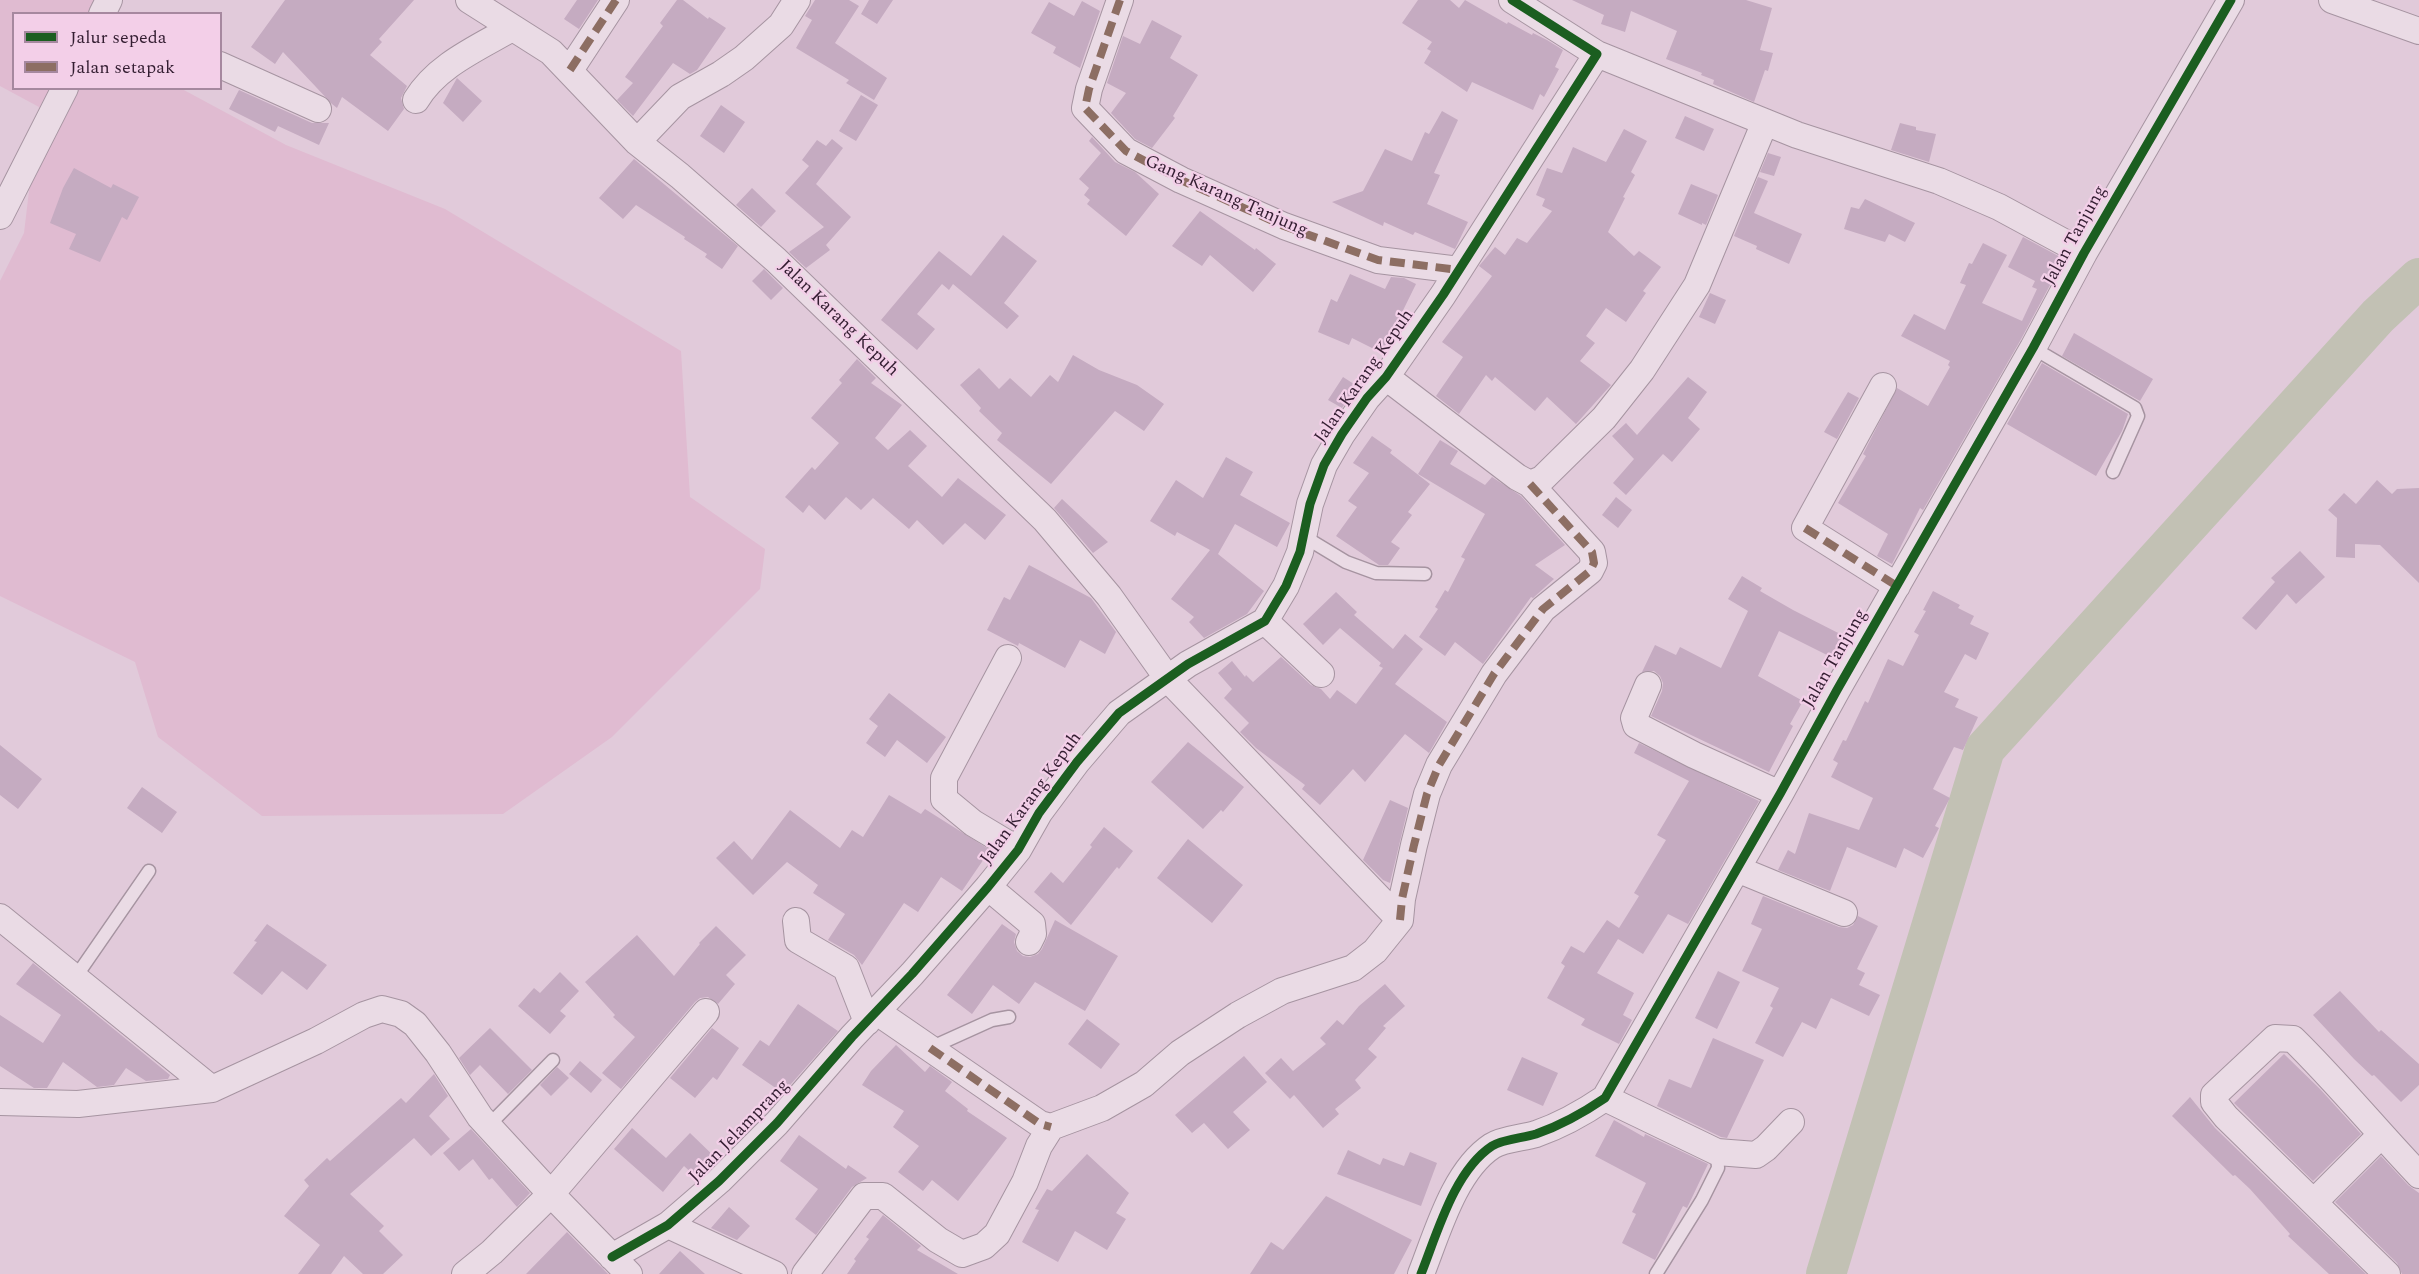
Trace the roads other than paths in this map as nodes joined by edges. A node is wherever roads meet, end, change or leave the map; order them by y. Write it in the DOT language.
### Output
graph roads {
  1 [pos="469,0"];
  2 [pos="616,0"];
  3 [pos="797,0"];
  4 [pos="1120,0"];
  5 [pos="1512,0"];
  6 [pos="2231,0"];
  7 [pos="2332,0"];
  8 [pos="512,27"];
  9 [pos="2419,31"];
  10 [pos="1597,54"];
  11 [pos="222,66"];
  12 [pos="570,70"];
  13 [pos="64,90"];
  14 [pos="416,100"];
  15 [pos="318,109"];
  16 [pos="1765,122"];
  17 [pos="637,142"];
  18 [pos="0,216"];
  19 [pos="2084,253"];
  20 [pos="1459,270"];
  21 [pos="2033,348"];
  22 [pos="1386,377"];
  23 [pos="1882,386"];
  24 [pos="2113,472"];
  25 [pos="1530,484"];
  26 [pos="1303,536"];
  27 [pos="1425,574"];
  28 [pos="1897,586"];
  29 [pos="1265,621"];
  30 [pos="1008,658"];
  31 [pos="1321,674"];
  32 [pos="1168,679"];
  33 [pos="1648,685"];
  34 [pos="1780,794"];
  35 [pos="1018,850"];
  36 [pos="1737,869"];
  37 [pos="149,871"];
  38 [pos="988,887"];
  39 [pos="1844,913"];
  40 [pos="0,917"];
  41 [pos="1400,920"];
  42 [pos="796,921"];
  43 [pos="1029,942"];
  44 [pos="75,978"];
  45 [pos="706,1011"];
  46 [pos="872,1017"];
  47 [pos="1010,1017"];
  48 [pos="930,1048"];
  49 [pos="553,1060"];
  50 [pos="212,1089"];
  51 [pos="1605,1098"];
  52 [pos="0,1102"];
  53 [pos="1791,1122"];
  54 [pos="488,1126"];
  55 [pos="1052,1127"];
  56 [pos="2381,1135"];
  57 [pos="1717,1152"];
  58 [pos="2419,1175"];
  59 [pos="551,1194"];
  60 [pos="2315,1201"];
  61 [pos="668,1225"];
  62 [pos="620,1266"];
  63 [pos="465,1274"];
  64 [pos="774,1274"];
  65 [pos="806,1274"];
  66 [pos="1421,1274"];
  67 [pos="1656,1274"];
  68 [pos="2388,1274"];
  1 -- 8 [label="street, Jalan Karang Kepuh"];
  2 -- 12 [label="street"];
  3 -- 17 [label="street"];
  4 -- 20 [label="street, Gang Karang Tanjung"];
  5 -- 10 [label="street"];
  6 -- 19 [label="street, Jalan Tanjung"];
  7 -- 9 [label="street"];
  8 -- 12 [label="street, Jalan Karang Kepuh"];
  8 -- 14 [label="street"];
  10 -- 16 [label="street"];
  10 -- 20 [label="street, Jalan Karang Kepuh"];
  11 -- 15 [label="street"];
  12 -- 17 [label="street, Jalan Karang Kepuh"];
  13 -- 18 [label="street"];
  16 -- 19 [label="street"];
  16 -- 25 [label="street"];
  17 -- 32 [label="street, Jalan Karang Kepuh"];
  19 -- 21 [label="street, Jalan Tanjung"];
  20 -- 22 [label="street, Jalan Karang Kepuh"];
  21 -- 24 [label="lane"];
  21 -- 28 [label="street, Jalan Tanjung"];
  22 -- 25 [label="street"];
  22 -- 26 [label="street, Jalan Karang Kepuh"];
  23 -- 28 [label="street"];
  25 -- 41 [label="street"];
  26 -- 27 [label="lane"];
  26 -- 29 [label="street, Jalan Karang Kepuh"];
  28 -- 34 [label="street, Jalan Tanjung"];
  29 -- 31 [label="street"];
  29 -- 32 [label="street, Jalan Karang Kepuh"];
  30 -- 35 [label="street"];
  32 -- 35 [label="street, Jalan Karang Kepuh"];
  32 -- 41 [label="street"];
  33 -- 34 [label="street"];
  34 -- 36 [label="street, Jalan Tanjung"];
  35 -- 38 [label="street, Jalan Karang Kepuh"];
  36 -- 39 [label="street"];
  36 -- 51 [label="street, Jalan Tanjung"];
  37 -- 44 [label="lane"];
  38 -- 43 [label="street"];
  38 -- 46 [label="street, Jalan Karang Kepuh"];
  40 -- 44 [label="street"];
  41 -- 55 [label="street"];
  42 -- 46 [label="street"];
  44 -- 50 [label="street"];
  45 -- 59 [label="street"];
  46 -- 48 [label="street"];
  46 -- 61 [label="street, Jalan Jelamprang"];
  47 -- 48 [label="lane"];
  48 -- 55 [label="street"];
  49 -- 54 [label="lane"];
  50 -- 52 [label="street"];
  50 -- 54 [label="street"];
  51 -- 57 [label="street"];
  51 -- 66 [label="street, Jalan Tanjung"];
  53 -- 57 [label="street"];
  54 -- 59 [label="street"];
  55 -- 65 [label="street"];
  56 -- 58 [label="street"];
  56 -- 60 [label="street"];
  56 -- 60 [label="street"];
  57 -- 67 [label="lane"];
  59 -- 62 [label="street"];
  59 -- 63 [label="street"];
  60 -- 68 [label="street"];
  61 -- 62 [label="street, Jalan Jelamprang"];
  61 -- 64 [label="street"];
}
